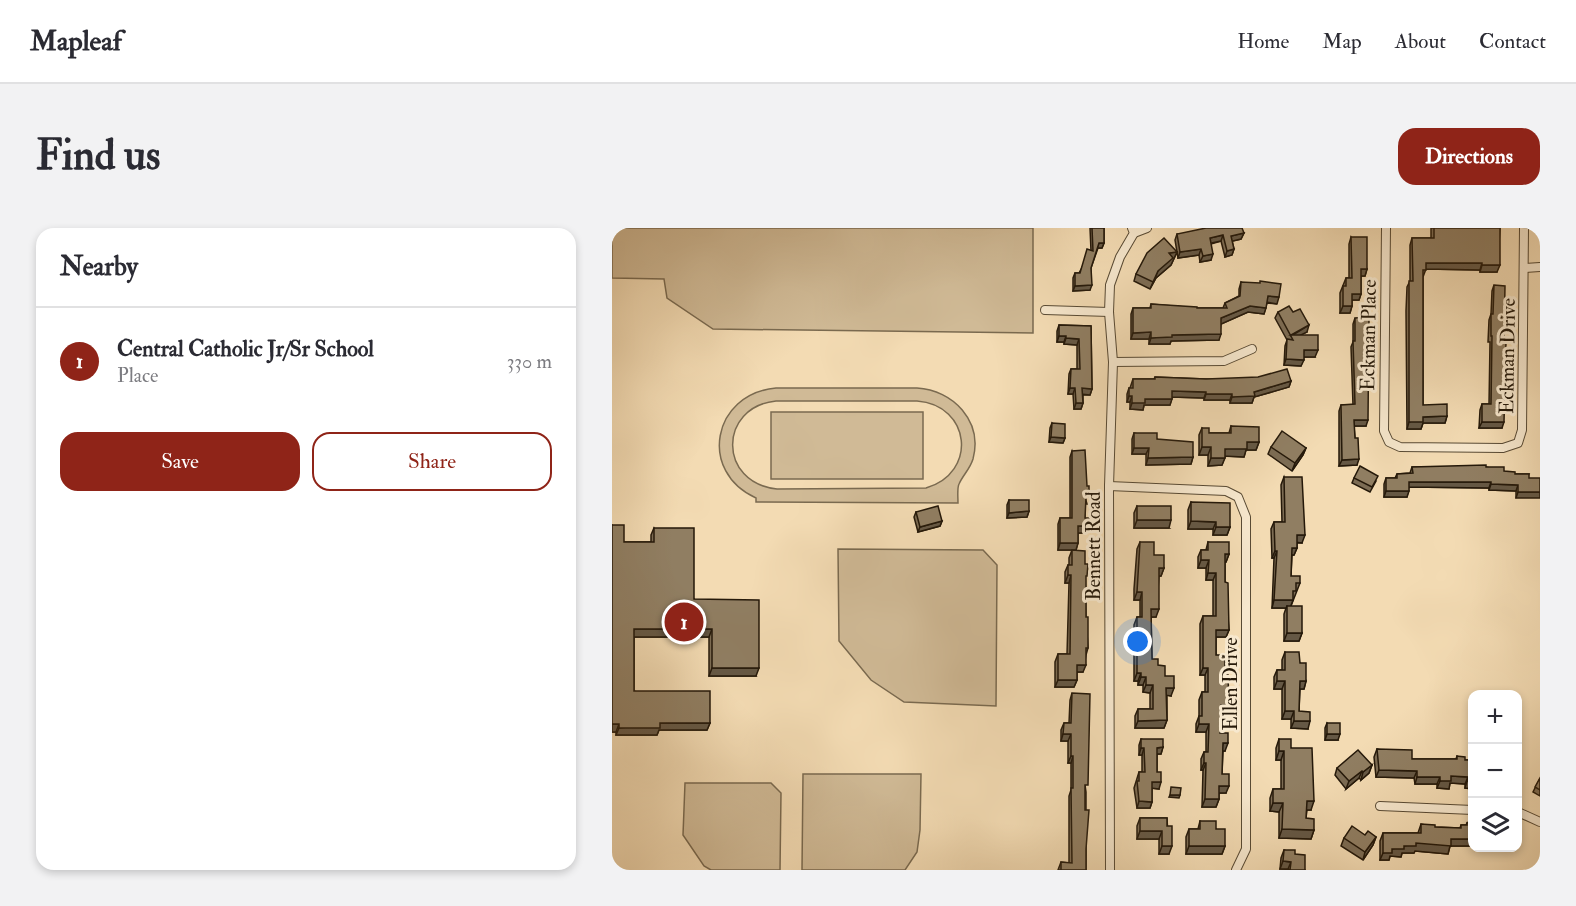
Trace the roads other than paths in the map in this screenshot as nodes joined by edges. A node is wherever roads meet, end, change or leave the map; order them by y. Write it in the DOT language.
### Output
graph roads {
  1 [pos="1147,228"];
  2 [pos="1386,228"];
  3 [pos="1524,228"];
  4 [pos="1133,231"];
  5 [pos="1540,267"];
  6 [pos="1525,268"];
  7 [pos="1045,310"];
  8 [pos="1109,312"];
  9 [pos="1252,349"];
  10 [pos="1113,362"];
  11 [pos="1518,443"];
  12 [pos="1109,486"];
  13 [pos="1380,806"];
  14 [pos="1468,810"];
  15 [pos="1522,814"];
  16 [pos="1540,822"];
  17 [pos="1110,870"];
  18 [pos="1236,870"];
  1 -- 4 [label="street"];
  2 -- 11 [label="street, Eckman Place"];
  3 -- 6 [label="street, Eckman Drive"];
  4 -- 8 [label="street, Bennett Road"];
  5 -- 6 [label="street"];
  6 -- 11 [label="street, Eckman Drive"];
  7 -- 8 [label="street"];
  8 -- 10 [label="street, Bennett Road"];
  9 -- 10 [label="street"];
  10 -- 12 [label="street, Bennett Road"];
  12 -- 17 [label="street, Bennett Road"];
  12 -- 18 [label="street, Ellen Drive"];
  13 -- 14 [label="street"];
  15 -- 16 [label="street"];
}
